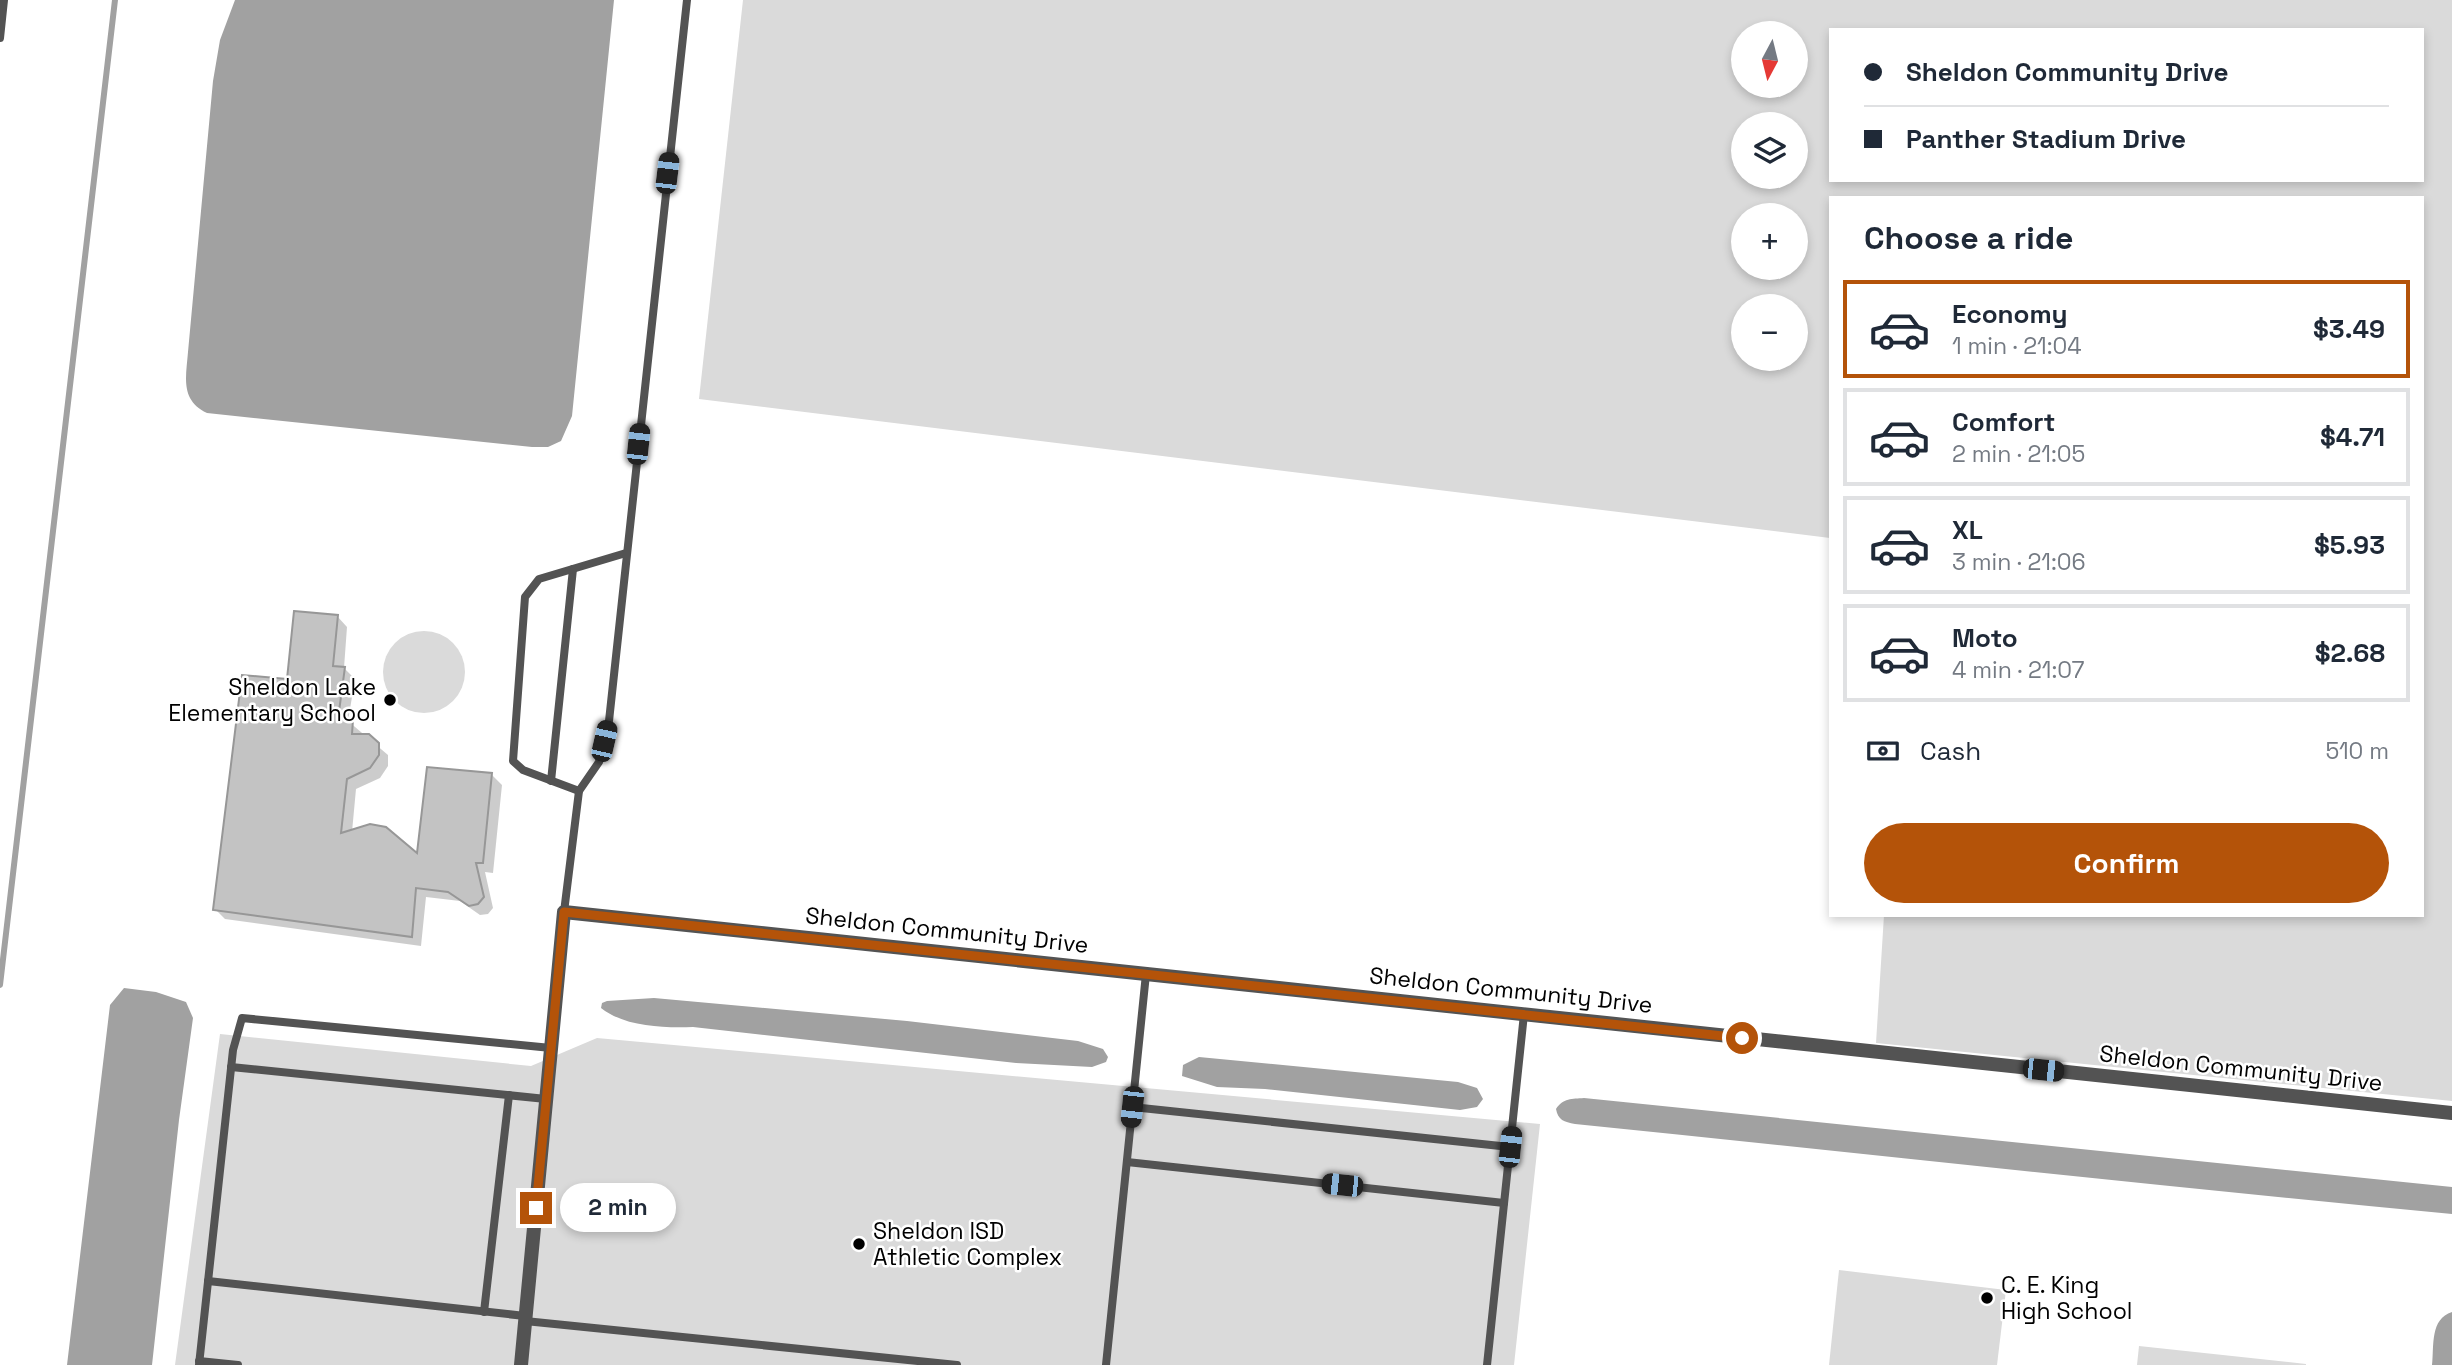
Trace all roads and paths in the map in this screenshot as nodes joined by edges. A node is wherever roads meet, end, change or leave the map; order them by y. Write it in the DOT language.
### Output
graph roads {
  1 [pos="4,0"];
  2 [pos="687,0"];
  3 [pos="0,38"];
  4 [pos="626,553"];
  5 [pos="573,569"];
  6 [pos="551,781"];
  7 [pos="579,791"];
  8 [pos="564,912"];
  9 [pos="1146,974"];
  10 [pos="1524,1014"];
  11 [pos="551,1048"];
  12 [pos="231,1067"];
  13 [pos="509,1095"];
  14 [pos="546,1099"];
  15 [pos="1132,1107"];
  16 [pos="2452,1113"];
  17 [pos="1510,1147"];
  18 [pos="1127,1161"];
  19 [pos="1504,1203"];
  20 [pos="208,1281"];
  21 [pos="484,1312"];
  22 [pos="525,1319"];
  23 [pos="199,1363"];
  24 [pos="238,1365"];
  25 [pos="520,1365"];
  26 [pos="957,1365"];
  27 [pos="1106,1365"];
  28 [pos="1487,1365"];
  1 -- 3 [label="lane"];
  2 -- 4 [label="lane"];
  4 -- 5 [label="lane"];
  4 -- 7 [label="lane"];
  5 -- 6 [label="lane"];
  5 -- 6 [label="lane"];
  6 -- 7 [label="lane"];
  7 -- 8 [label="lane"];
  8 -- 9 [label="street, Sheldon Community Drive"];
  8 -- 11 [label="street"];
  9 -- 10 [label="street, Sheldon Community Drive"];
  9 -- 15 [label="lane"];
  10 -- 16 [label="street, Sheldon Community Drive"];
  10 -- 17 [label="lane"];
  11 -- 12 [label="lane"];
  11 -- 14 [label="street"];
  12 -- 13 [label="lane"];
  12 -- 20 [label="lane"];
  13 -- 14 [label="lane"];
  13 -- 21 [label="lane"];
  14 -- 22 [label="street"];
  15 -- 17 [label="lane"];
  15 -- 18 [label="lane"];
  17 -- 19 [label="lane"];
  18 -- 19 [label="lane"];
  18 -- 27 [label="lane"];
  19 -- 28 [label="lane"];
  20 -- 21 [label="lane"];
  20 -- 23 [label="lane"];
  21 -- 22 [label="lane"];
  22 -- 25 [label="street"];
  22 -- 26 [label="lane"];
  23 -- 24 [label="lane"];
}
